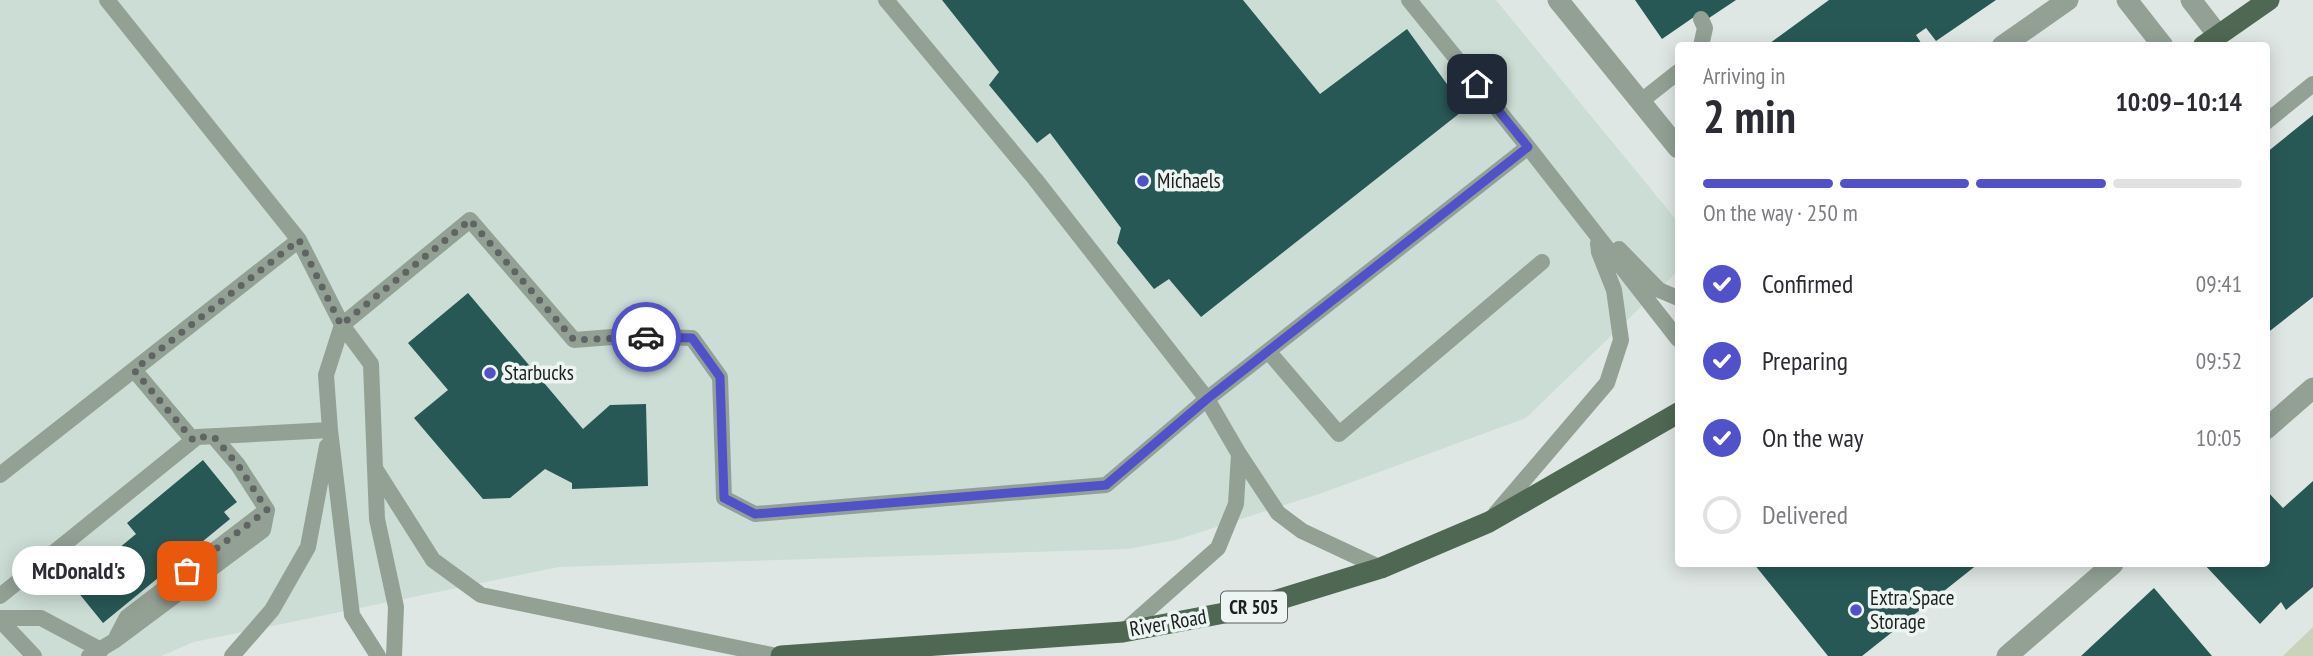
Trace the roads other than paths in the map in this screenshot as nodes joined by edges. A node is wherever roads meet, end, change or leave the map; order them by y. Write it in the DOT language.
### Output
graph roads {
  1 [pos="107,0"];
  2 [pos="886,0"];
  3 [pos="1409,0"];
  4 [pos="1558,0"];
  5 [pos="2068,0"];
  6 [pos="2127,0"];
  7 [pos="2190,0"];
  8 [pos="2269,0"];
  9 [pos="1700,19"];
  10 [pos="2210,40"];
  11 [pos="1701,42"];
  12 [pos="2008,42"];
  13 [pos="2159,42"];
  14 [pos="1675,74"];
  15 [pos="2313,84"];
  16 [pos="1640,102"];
  17 [pos="2270,119"];
  18 [pos="1675,144"];
  19 [pos="1528,147"];
  20 [pos="1598,237"];
  21 [pos="299,240"];
  22 [pos="1542,262"];
  23 [pos="1675,297"];
  24 [pos="341,325"];
  25 [pos="1675,336"];
  26 [pos="1268,351"];
  27 [pos="134,370"];
  28 [pos="2313,388"];
  29 [pos="1207,399"];
  30 [pos="1675,416"];
  31 [pos="2270,426"];
  32 [pos="330,430"];
  33 [pos="214,437"];
  34 [pos="193,440"];
  35 [pos="1239,454"];
  36 [pos="376,470"];
  37 [pos="0,475"];
  38 [pos="1489,522"];
  39 [pos="2110,567"];
  40 [pos="1381,568"];
  41 [pos="0,596"];
  42 [pos="0,619"];
  43 [pos="1123,632"];
  44 [pos="102,649"];
  45 [pos="34,656"];
  46 [pos="232,656"];
  47 [pos="379,656"];
  48 [pos="394,656"];
  49 [pos="779,656"];
  50 [pos="2007,656"];
  1 -- 21 [label="lane"];
  2 -- 29 [label="lane"];
  3 -- 19 [label="lane"];
  4 -- 16 [label="street"];
  5 -- 12 [label="street"];
  6 -- 13 [label="street"];
  7 -- 10 [label="street"];
  8 -- 10 [label="main road"];
  9 -- 11 [label="lane"];
  14 -- 16 [label="lane"];
  15 -- 17 [label="lane"];
  16 -- 18 [label="street"];
  19 -- 20 [label="lane"];
  19 -- 26 [label="lane"];
  20 -- 23 [label="lane"];
  20 -- 25 [label="lane"];
  20 -- 38 [label="lane"];
  21 -- 24 [label="lane"];
  21 -- 27 [label="lane"];
  22 -- 26 [label="lane"];
  24 -- 29 [label="lane"];
  24 -- 32 [label="lane"];
  24 -- 36 [label="lane"];
  26 -- 29 [label="lane"];
  27 -- 34 [label="lane"];
  27 -- 37 [label="lane"];
  28 -- 31 [label="street"];
  29 -- 35 [label="lane"];
  30 -- 38 [label="main road, River Road / CR 505"];
  32 -- 33 [label="lane"];
  32 -- 46 [label="lane"];
  32 -- 47 [label="lane"];
  33 -- 34 [label="lane"];
  33 -- 44 [label="lane"];
  34 -- 41 [label="lane"];
  35 -- 40 [label="lane"];
  35 -- 43 [label="lane"];
  36 -- 48 [label="lane"];
  36 -- 49 [label="lane"];
  38 -- 40 [label="main road, River Road / CR 505"];
  39 -- 50 [label="street"];
  40 -- 43 [label="main road, River Road / CR 505"];
  42 -- 44 [label="lane"];
  42 -- 45 [label="lane"];
  43 -- 49 [label="main road, River Road / CR 505"];
}
